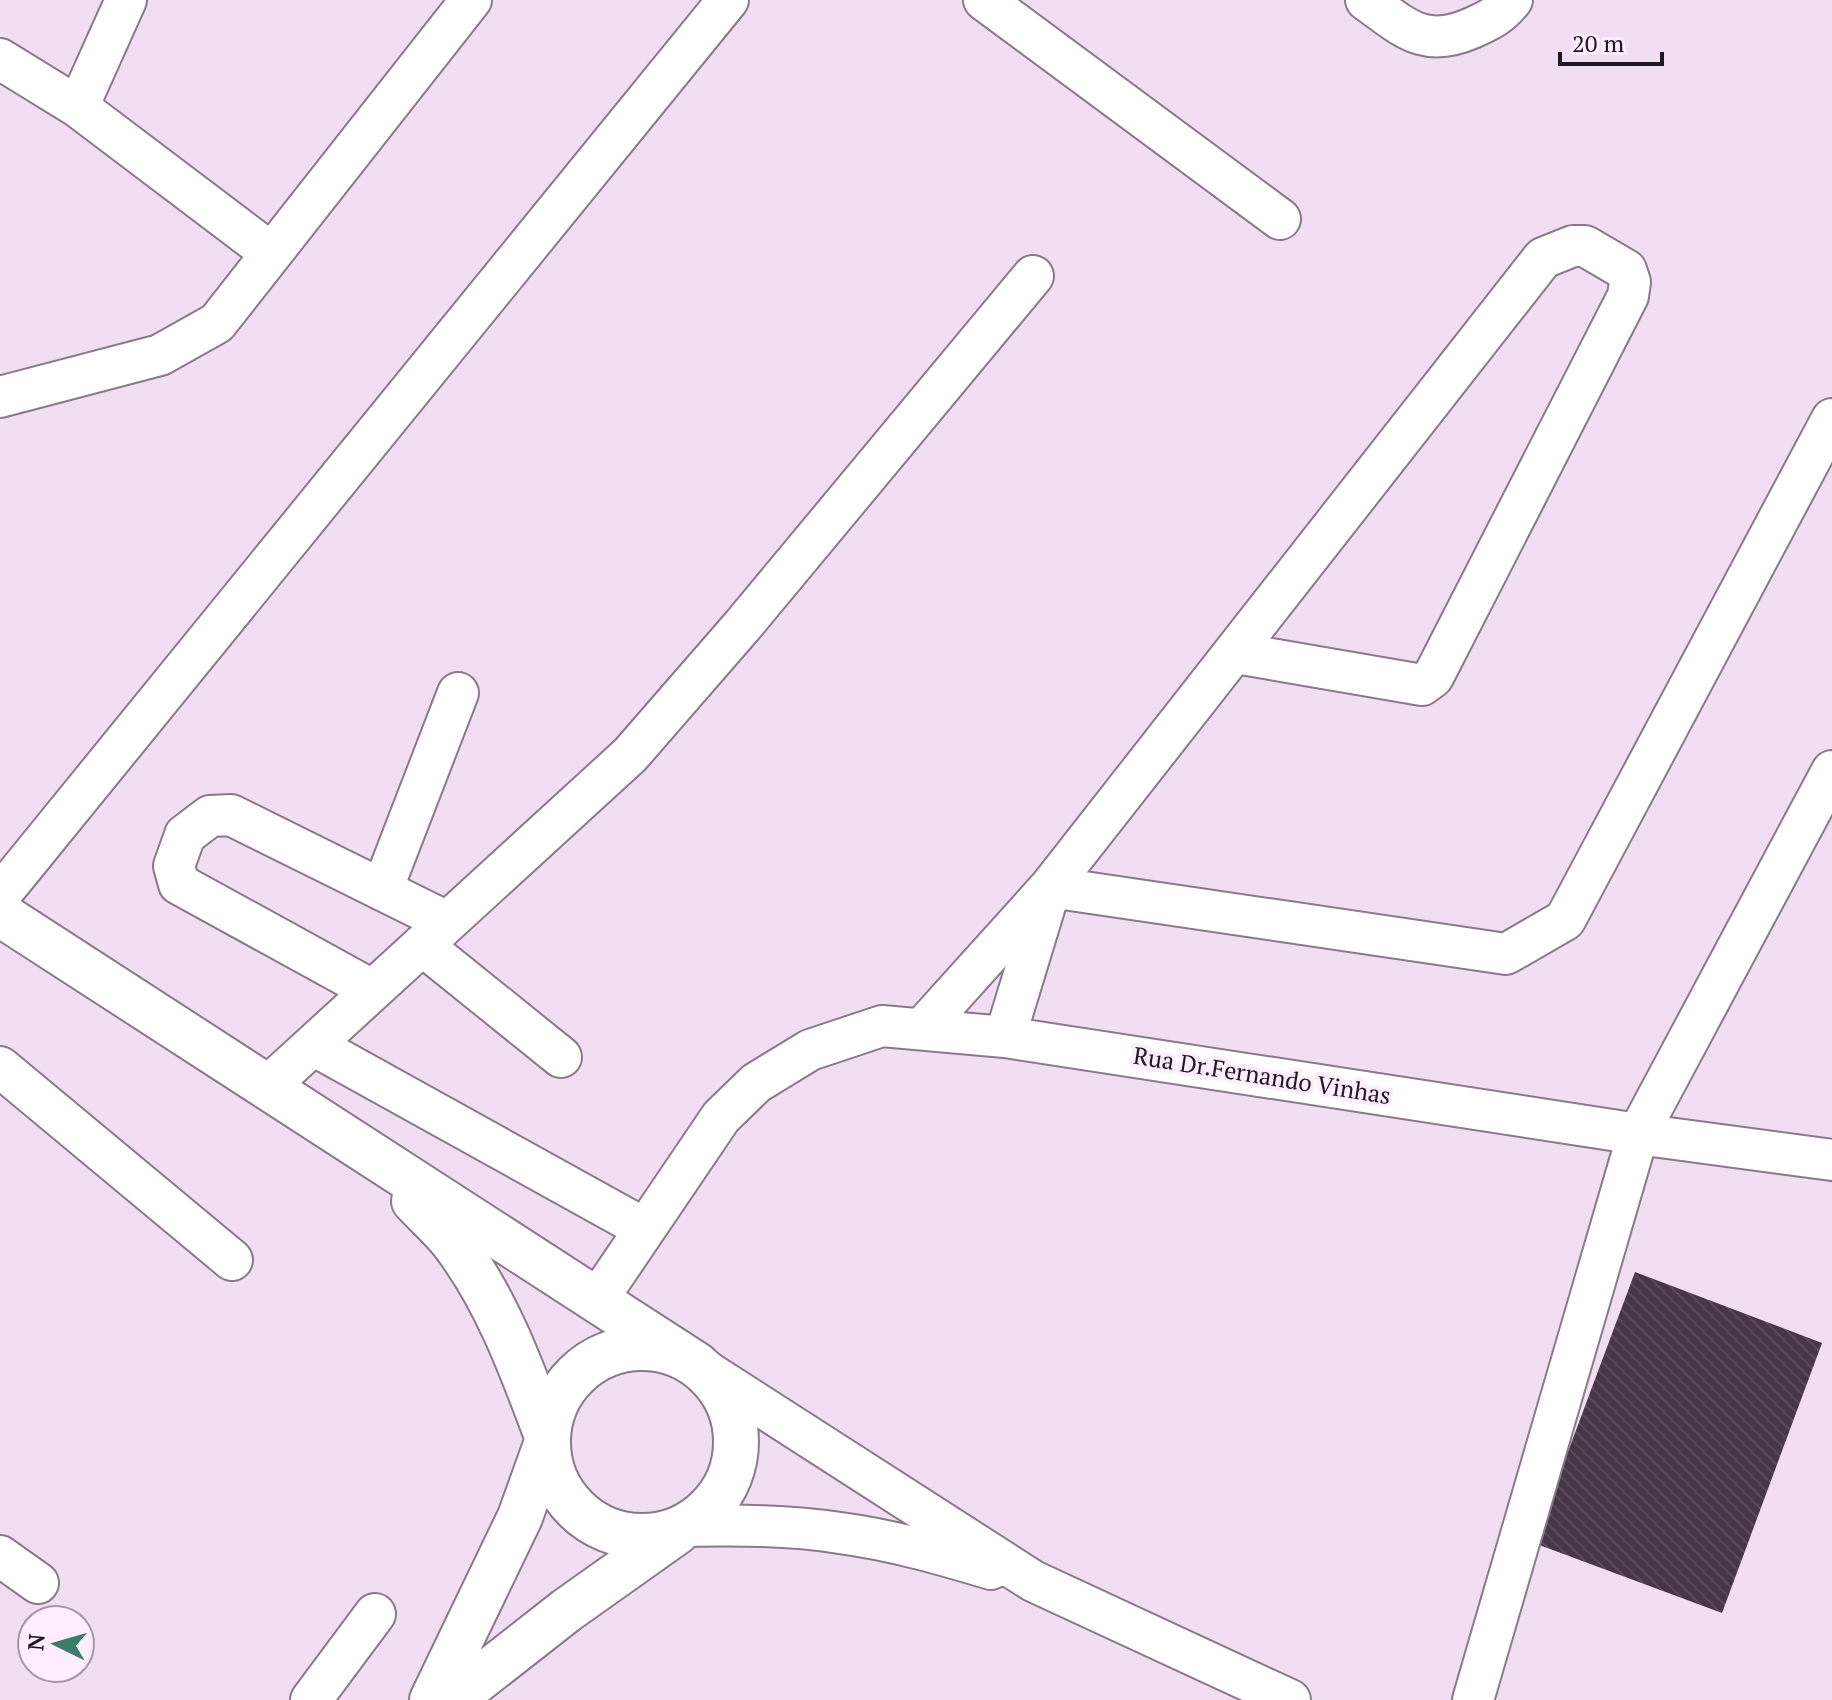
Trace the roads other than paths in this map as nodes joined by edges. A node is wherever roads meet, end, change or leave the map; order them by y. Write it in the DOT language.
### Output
graph roads {
  1 [pos="126,0"];
  2 [pos="471,0"];
  3 [pos="728,0"];
  4 [pos="984,0"];
  5 [pos="1366,0"];
  6 [pos="1512,0"];
  7 [pos="0,59"];
  8 [pos="78,107"];
  9 [pos="1280,219"];
  10 [pos="271,253"];
  11 [pos="1033,276"];
  12 [pos="0,397"];
  13 [pos="1832,419"];
  14 [pos="1236,653"];
  15 [pos="458,693"];
  16 [pos="1832,771"];
  17 [pos="1050,887"];
  18 [pos="382,890"];
  19 [pos="1,911"];
  20 [pos="434,934"];
  21 [pos="372,990"];
  22 [pos="922,1029"];
  23 [pos="1005,1037"];
  24 [pos="313,1045"];
  25 [pos="561,1057"];
  26 [pos="0,1067"];
  27 [pos="266,1088"];
  28 [pos="317,1120"];
  29 [pos="1638,1134"];
  30 [pos="1832,1160"];
  31 [pos="645,1229"];
  32 [pos="232,1260"];
  33 [pos="597,1300"];
  34 [pos="697,1365"];
  35 [pos="548,1439"];
  36 [pos="685,1526"];
  37 [pos="0,1556"];
  38 [pos="1033,1581"];
  39 [pos="38,1583"];
  40 [pos="375,1614"];
  41 [pos="311,1700"];
  42 [pos="432,1700"];
  43 [pos="452,1700"];
  44 [pos="1290,1700"];
  45 [pos="1473,1700"];
  1 -- 8 [label="street"];
  2 -- 10 [label="street"];
  3 -- 19 [label="street"];
  4 -- 9 [label="street"];
  5 -- 6 [label="street"];
  7 -- 8 [label="street"];
  8 -- 10 [label="street"];
  10 -- 12 [label="street"];
  11 -- 20 [label="street"];
  13 -- 17 [label="street"];
  14 -- 14 [label="street"];
  14 -- 17 [label="street"];
  15 -- 18 [label="street"];
  16 -- 29 [label="street"];
  17 -- 22 [label="street"];
  17 -- 23 [label="street"];
  18 -- 20 [label="street"];
  18 -- 21 [label="street"];
  19 -- 27 [label="main road"];
  20 -- 21 [label="street"];
  20 -- 25 [label="street"];
  21 -- 24 [label="street"];
  22 -- 23 [label="street, Rua Dr.Fernando Vinhas"];
  22 -- 31 [label="street, Rua Dr.Fernando Vinhas"];
  23 -- 29 [label="street, Rua Dr.Fernando Vinhas"];
  24 -- 27 [label="street"];
  24 -- 31 [label="street"];
  26 -- 32 [label="street"];
  27 -- 28 [label="main road"];
  28 -- 33 [label="main road"];
  28 -- 35 [label="main road"];
  29 -- 30 [label="street, Rua Dr.Fernando Vinhas"];
  29 -- 45 [label="street"];
  31 -- 33 [label="street, Rua Dr.Fernando Vinhas"];
  33 -- 34 [label="main road"];
  34 -- 35 [label="main road"];
  34 -- 36 [label="main road"];
  34 -- 38 [label="street"];
  35 -- 36 [label="main road"];
  35 -- 42 [label="main road"];
  36 -- 38 [label="street"];
  36 -- 43 [label="main road"];
  37 -- 39 [label="street"];
  38 -- 44 [label="street"];
  40 -- 41 [label="street"];
}
